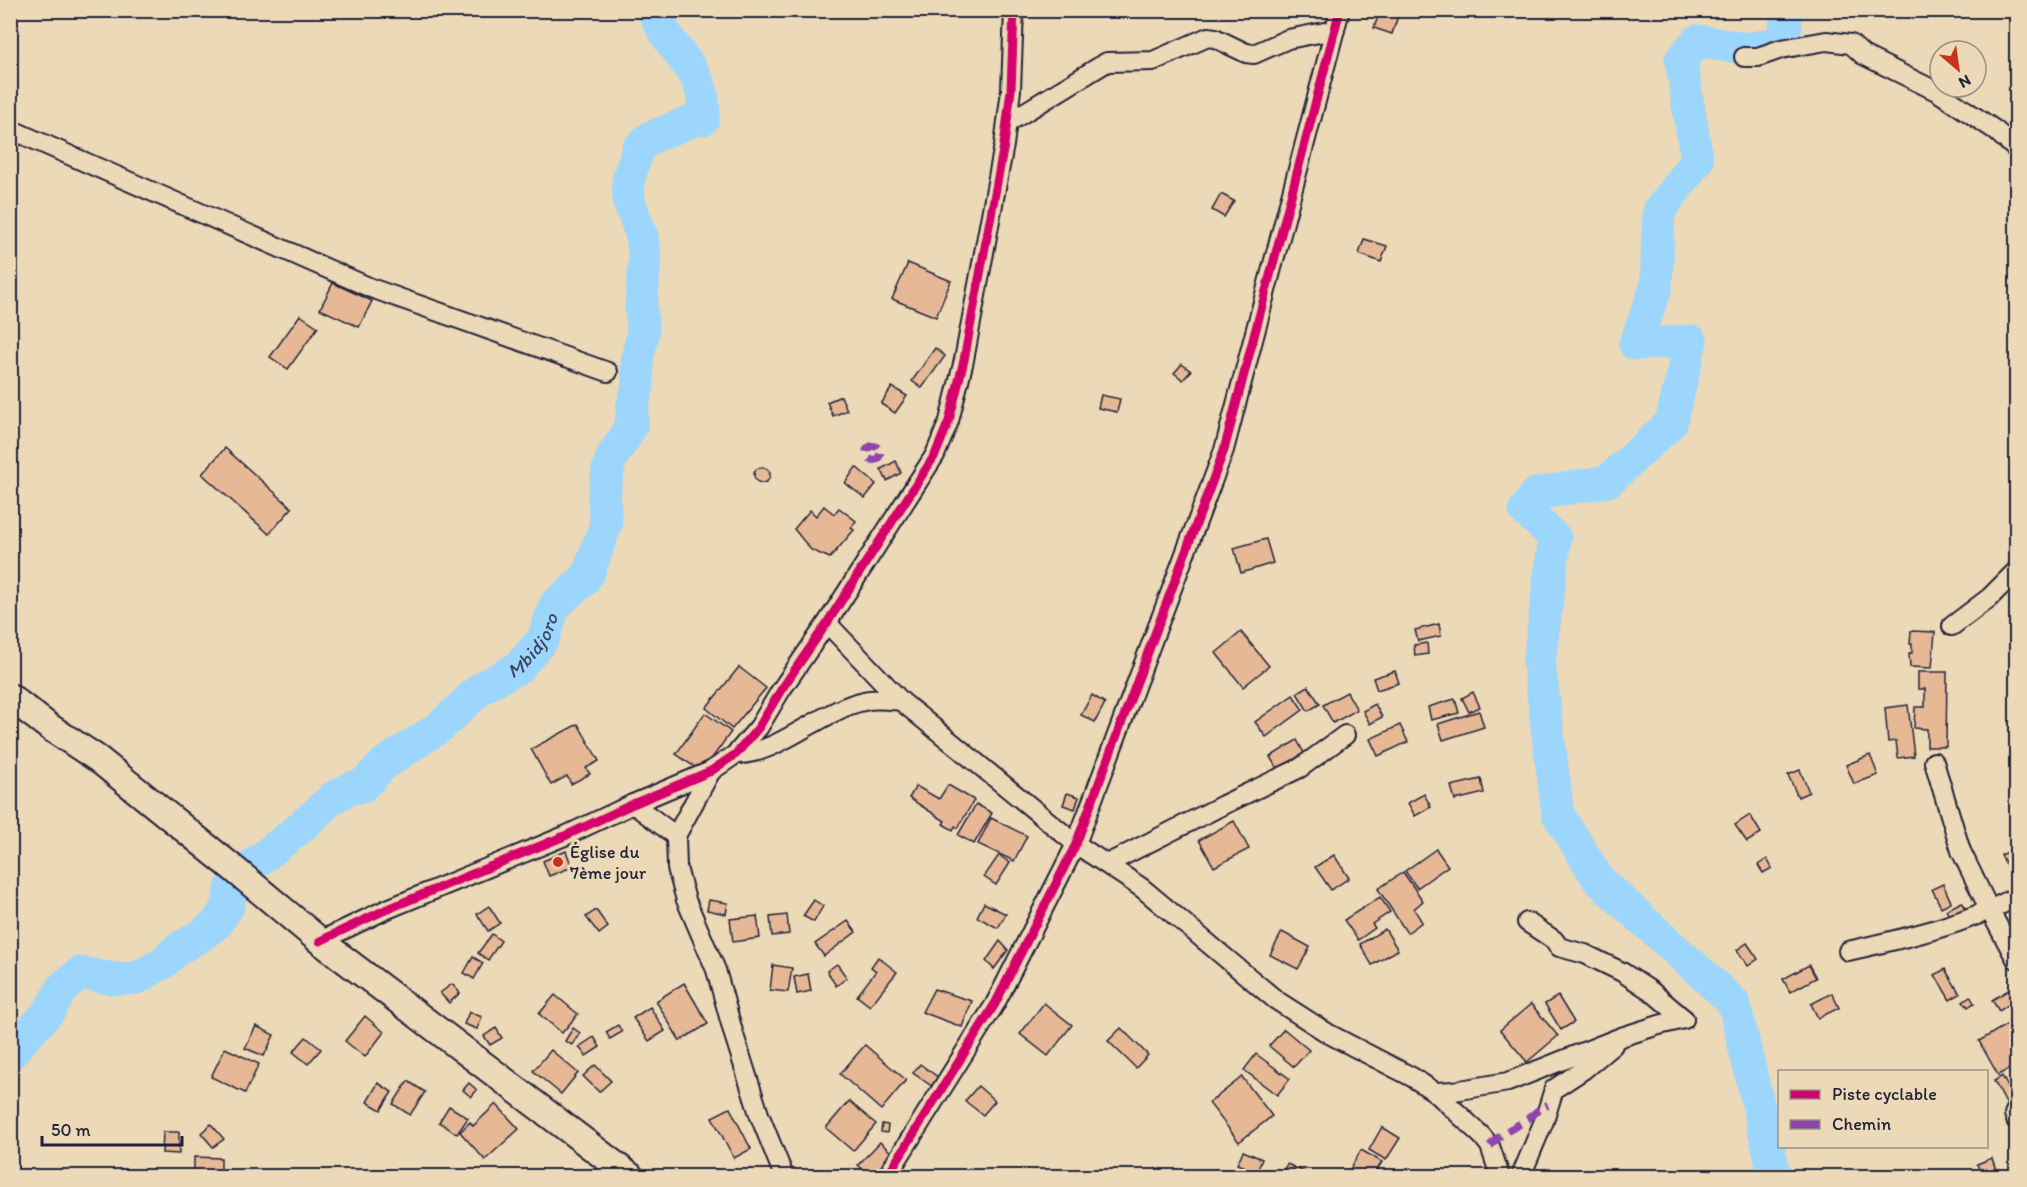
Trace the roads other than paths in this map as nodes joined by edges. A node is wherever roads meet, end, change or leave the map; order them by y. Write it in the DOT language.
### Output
graph roads {
  1 [pos="1014,10"];
  2 [pos="1340,10"];
  3 [pos="1335,30"];
  4 [pos="1744,57"];
  5 [pos="1007,123"];
  6 [pos="10,129"];
  7 [pos="2016,149"];
  8 [pos="608,372"];
  9 [pos="2016,571"];
  10 [pos="827,623"];
  11 [pos="1952,626"];
  12 [pos="10,697"];
  13 [pos="901,701"];
  14 [pos="1345,735"];
  15 [pos="736,754"];
  16 [pos="1934,762"];
  17 [pos="711,771"];
  18 [pos="633,804"];
  19 [pos="676,836"];
  20 [pos="1076,844"];
  21 [pos="1107,864"];
  22 [pos="2016,897"];
  23 [pos="1990,911"];
  24 [pos="1527,922"];
  25 [pos="320,941"];
  26 [pos="1848,951"];
  27 [pos="2016,959"];
  28 [pos="1621,1037"];
  29 [pos="1435,1092"];
  30 [pos="2016,1110"];
  31 [pos="2016,1120"];
  32 [pos="630,1176"];
  33 [pos="783,1176"];
  34 [pos="887,1176"];
  35 [pos="1500,1176"];
  36 [pos="1521,1176"];
  1 -- 5 [label="street"];
  2 -- 3 [label="street"];
  3 -- 5 [label="street"];
  3 -- 20 [label="street"];
  4 -- 7 [label="street"];
  5 -- 10 [label="street"];
  6 -- 8 [label="street"];
  9 -- 11 [label="street"];
  10 -- 13 [label="street"];
  10 -- 15 [label="street"];
  12 -- 25 [label="street"];
  13 -- 15 [label="street"];
  13 -- 20 [label="street"];
  14 -- 21 [label="street"];
  15 -- 17 [label="street"];
  16 -- 23 [label="street"];
  17 -- 18 [label="street"];
  17 -- 19 [label="street"];
  18 -- 19 [label="street"];
  18 -- 25 [label="street"];
  19 -- 33 [label="street"];
  20 -- 21 [label="street"];
  20 -- 34 [label="street"];
  21 -- 29 [label="street"];
  22 -- 23 [label="street"];
  23 -- 26 [label="street"];
  23 -- 27 [label="street"];
  24 -- 28 [label="street"];
  25 -- 32 [label="street"];
  28 -- 29 [label="street"];
  28 -- 36 [label="street"];
  29 -- 35 [label="street"];
  30 -- 31 [label="street"];
}
